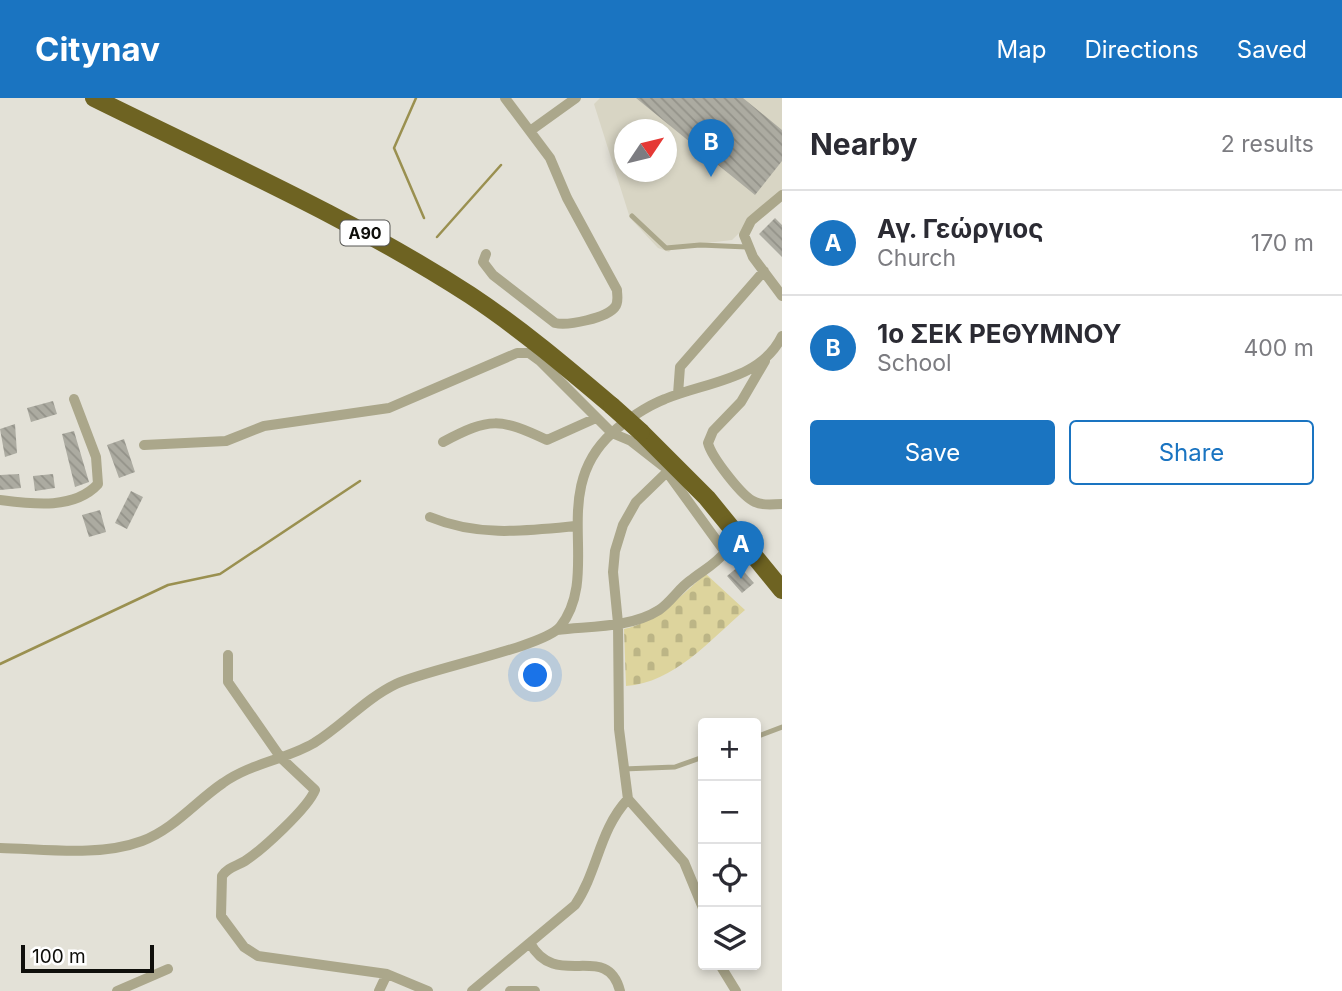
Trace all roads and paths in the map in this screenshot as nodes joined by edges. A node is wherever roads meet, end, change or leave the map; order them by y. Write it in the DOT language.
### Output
graph roads {
  1 [pos="94,98"];
  2 [pos="505,98"];
  3 [pos="576,98"];
  4 [pos="530,131"];
  5 [pos="782,195"];
  6 [pos="632,216"];
  7 [pos="747,247"];
  8 [pos="486,254"];
  9 [pos="764,271"];
  10 [pos="782,296"];
  11 [pos="782,335"];
  12 [pos="768,355"];
  13 [pos="678,394"];
  14 [pos="74,399"];
  15 [pos="596,418"];
  16 [pos="612,433"];
  17 [pos="443,442"];
  18 [pos="144,445"];
  19 [pos="667,472"];
  20 [pos="0,500"];
  21 [pos="782,504"];
  22 [pos="430,517"];
  23 [pos="576,526"];
  24 [pos="782,590"];
  25 [pos="618,623"];
  26 [pos="557,630"];
  27 [pos="228,655"];
  28 [pos="782,727"];
  29 [pos="761,735"];
  30 [pos="282,758"];
  31 [pos="698,759"];
  32 [pos="623,769"];
  33 [pos="628,799"];
  34 [pos="0,848"];
  35 [pos="703,907"];
  36 [pos="530,943"];
  37 [pos="168,969"];
  38 [pos="723,970"];
  39 [pos="387,974"];
  40 [pos="117,991"];
  41 [pos="379,991"];
  42 [pos="428,991"];
  43 [pos="472,991"];
  44 [pos="510,991"];
  45 [pos="535,991"];
  46 [pos="620,991"];
  47 [pos="736,991"];
  1 -- 24 [label="highway, Α90, bridge"];
  2 -- 4 [label="street"];
  3 -- 4 [label="street"];
  4 -- 8 [label="street"];
  5 -- 7 [label="street"];
  6 -- 7 [label="lane"];
  7 -- 9 [label="street"];
  9 -- 10 [label="street"];
  9 -- 13 [label="street"];
  11 -- 12 [label="street"];
  12 -- 13 [label="street"];
  12 -- 21 [label="street"];
  13 -- 16 [label="street"];
  14 -- 20 [label="street"];
  15 -- 16 [label="street"];
  15 -- 17 [label="street"];
  15 -- 18 [label="street"];
  16 -- 19 [label="street"];
  16 -- 23 [label="street"];
  19 -- 25 [label="street"];
  19 -- 25 [label="street"];
  22 -- 23 [label="street"];
  23 -- 26 [label="street"];
  25 -- 26 [label="street"];
  25 -- 32 [label="street"];
  26 -- 30 [label="street"];
  27 -- 30 [label="street"];
  28 -- 29 [label="lane"];
  30 -- 34 [label="street"];
  30 -- 39 [label="street"];
  31 -- 32 [label="lane"];
  32 -- 33 [label="street"];
  33 -- 35 [label="street"];
  33 -- 36 [label="street"];
  36 -- 43 [label="street"];
  36 -- 46 [label="street"];
  37 -- 40 [label="street"];
  38 -- 47 [label="street"];
  39 -- 41 [label="street"];
  39 -- 42 [label="street"];
  44 -- 45 [label="street"];
}
